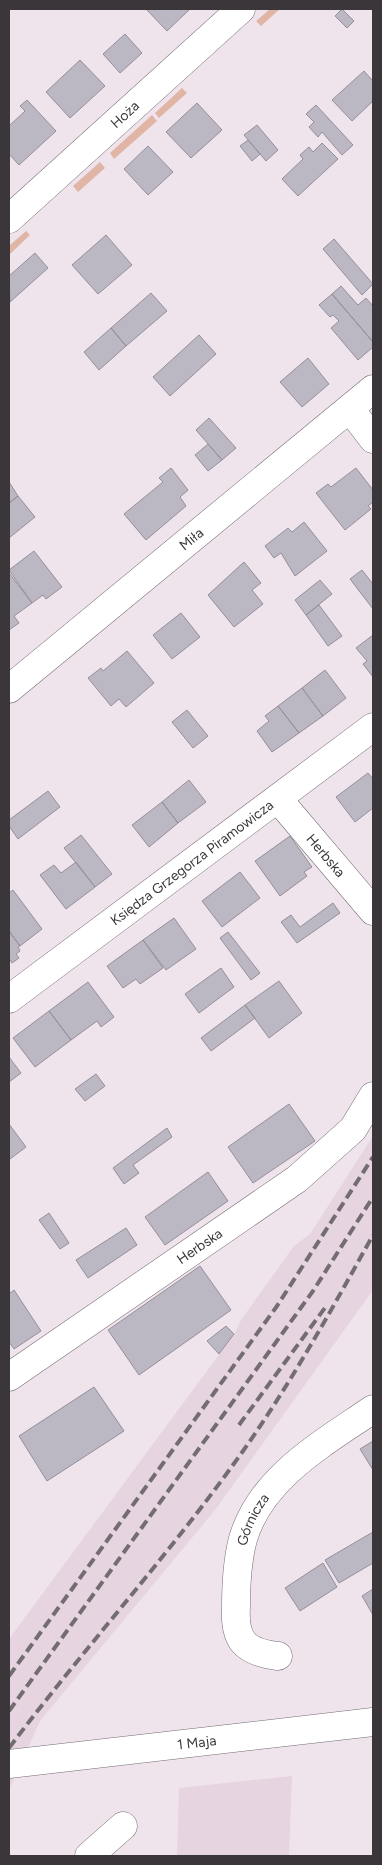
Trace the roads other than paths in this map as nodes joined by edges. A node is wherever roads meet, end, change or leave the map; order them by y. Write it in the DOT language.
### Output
graph roads {
  1 [pos="241,9"];
  2 [pos="9,220"];
  3 [pos="373,389"];
  4 [pos="350,409"];
  5 [pos="373,439"];
  6 [pos="9,689"];
  7 [pos="373,727"];
  8 [pos="278,799"];
  9 [pos="373,911"];
  10 [pos="9,999"];
  11 [pos="373,1096"];
  12 [pos="9,1377"];
  13 [pos="373,1410"];
  14 [pos="278,1656"];
  15 [pos="373,1722"];
  16 [pos="14,1763"];
  17 [pos="123,1826"];
  18 [pos="89,1856"];
  1 -- 2 [label="street, Hoża"];
  3 -- 4 [label="street, Miła"];
  4 -- 5 [label="street"];
  4 -- 6 [label="street, Miła"];
  7 -- 8 [label="street, Księdza Grzegorza Piramowicza"];
  8 -- 9 [label="street, Herbska"];
  8 -- 10 [label="street, Księdza Grzegorza Piramowicza"];
  11 -- 12 [label="street, Herbska"];
  13 -- 14 [label="street, Górnicza"];
  15 -- 16 [label="street, 1 Maja"];
  17 -- 18 [label="street"];
}
